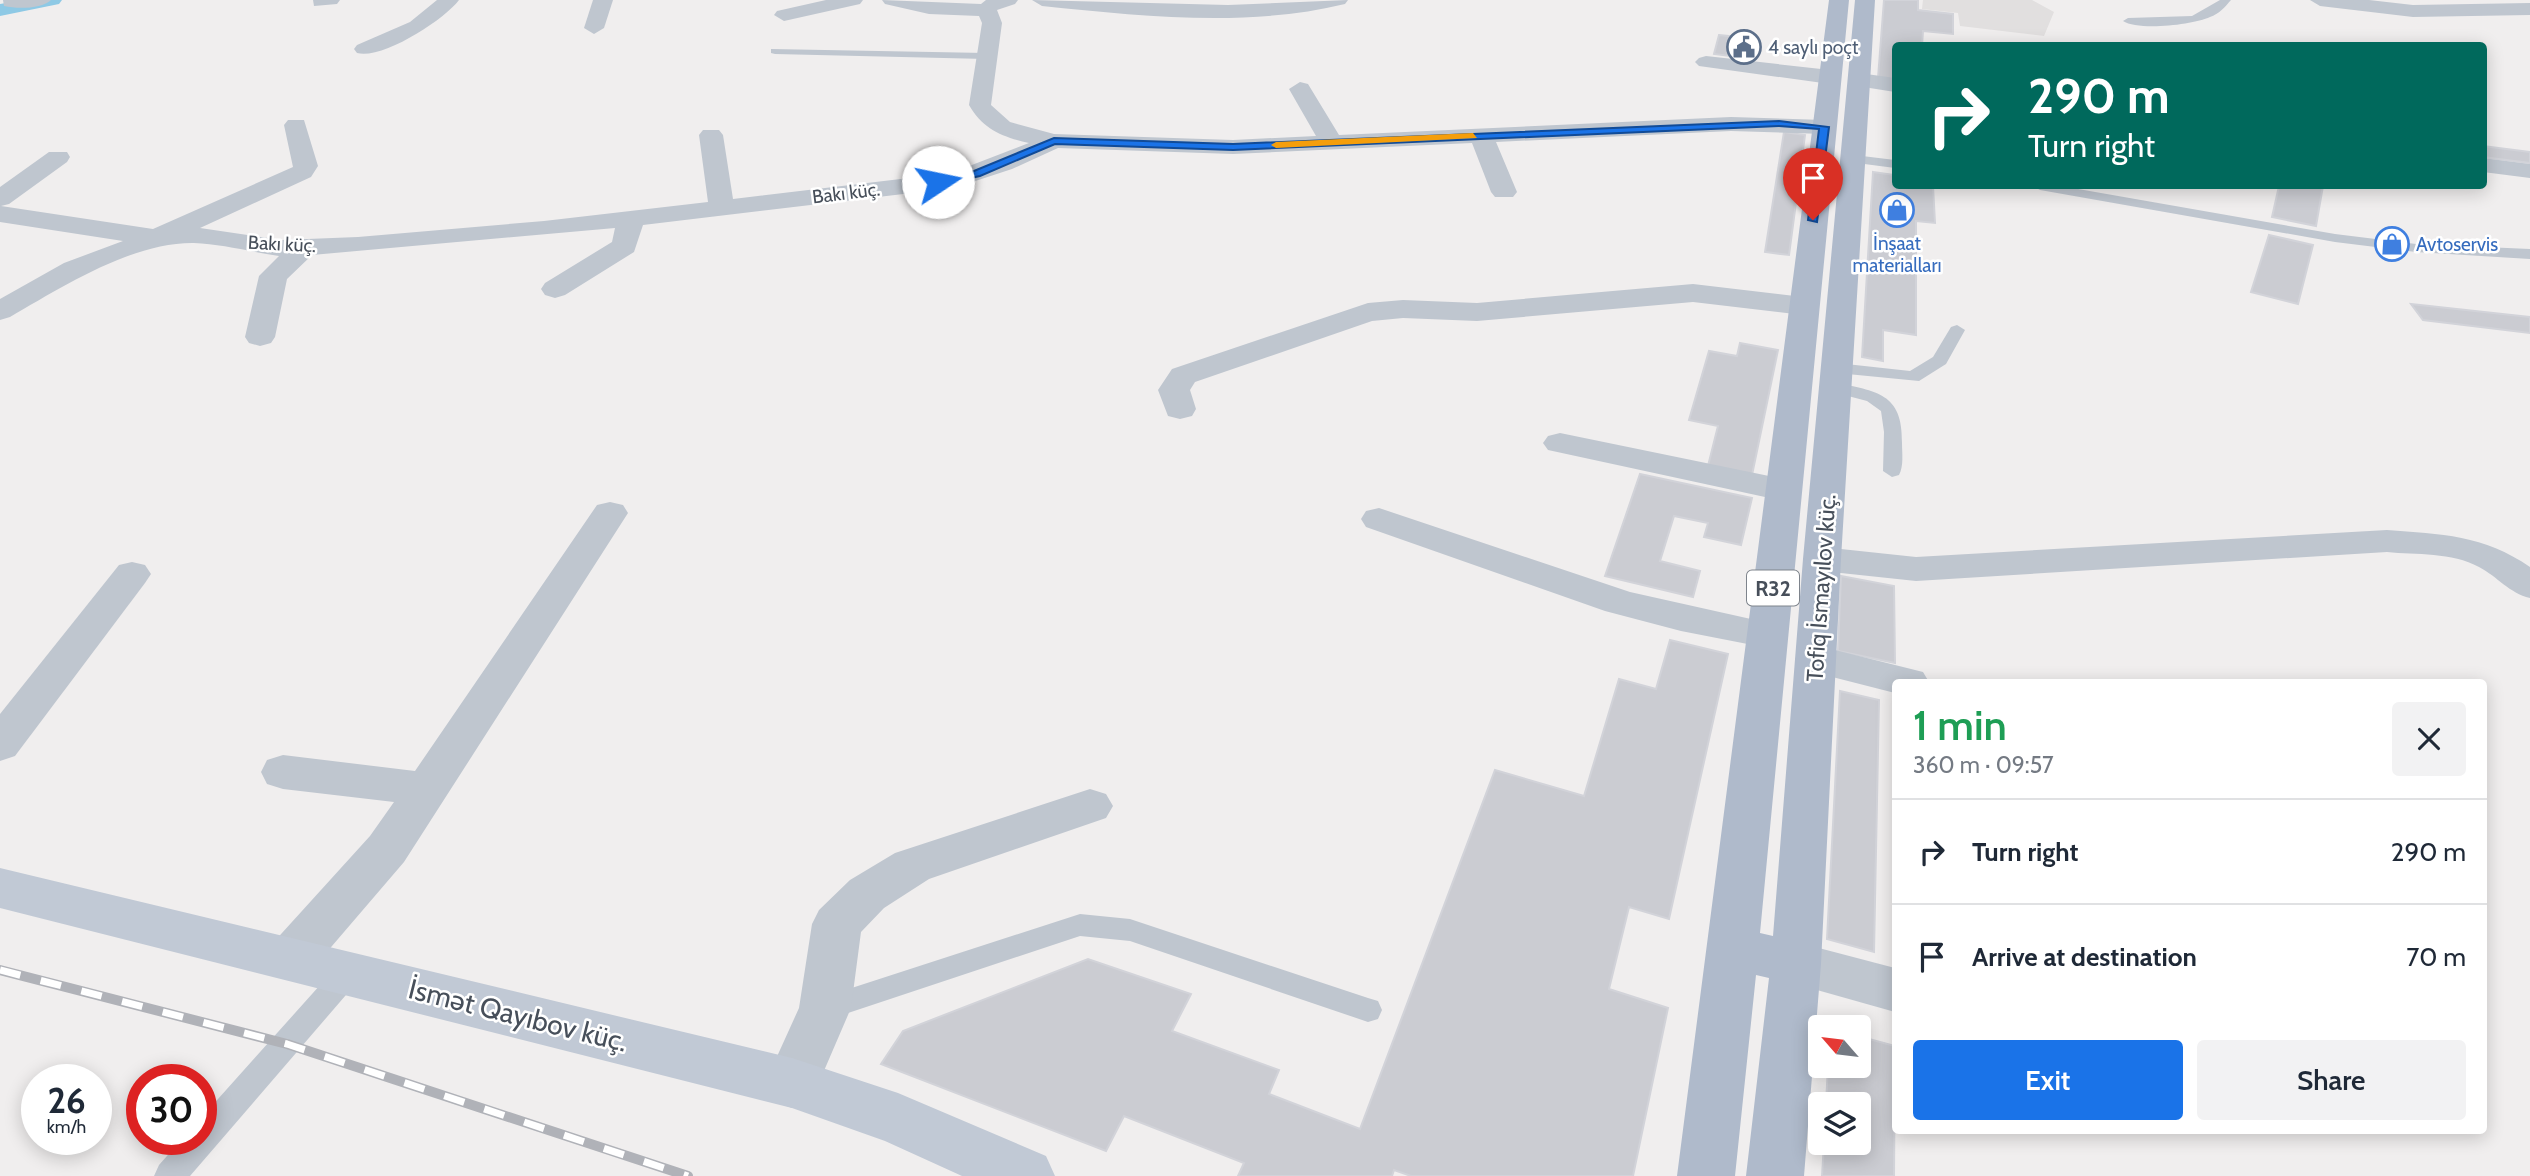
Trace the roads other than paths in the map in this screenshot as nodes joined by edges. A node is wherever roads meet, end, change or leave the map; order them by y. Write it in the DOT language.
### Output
graph roads {
  1 [pos="14,0"];
  2 [pos="41,0"];
  3 [pos="449,0"];
  4 [pos="603,0"];
  5 [pos="853,0"];
  6 [pos="892,0"];
  7 [pos="1008,0"];
  8 [pos="1042,0"];
  9 [pos="1199,0"];
  10 [pos="1338,0"];
  11 [pos="1839,0"];
  12 [pos="1865,0"];
  13 [pos="2226,0"];
  14 [pos="2320,0"];
  15 [pos="987,9"];
  16 [pos="2530,9"];
  17 [pos="1219,10"];
  18 [pos="784,15"];
  19 [pos="2128,21"];
  20 [pos="593,28"];
  21 [pos="364,49"];
  22 [pos="775,51"];
  23 [pos="986,56"];
  24 [pos="1706,62"];
  25 [pos="1861,81"];
  26 [pos="1300,89"];
  27 [pos="296,125"];
  28 [pos="1824,127"];
  29 [pos="711,135"];
  30 [pos="1481,135"];
  31 [pos="1054,141"];
  32 [pos="1332,143"];
  33 [pos="58,157"];
  34 [pos="1854,159"];
  35 [pos="1892,164"];
  36 [pos="2487,165"];
  37 [pos="2530,171"];
  38 [pos="2057,189"];
  39 [pos="1504,192"];
  40 [pos="0,199"];
  41 [pos="722,208"];
  42 [pos="0,214"];
  43 [pos="631,220"];
  44 [pos="156,238"];
  45 [pos="1828,245"];
  46 [pos="304,248"];
  47 [pos="2530,254"];
  48 [pos="555,289"];
  49 [pos="1803,306"];
  50 [pos="0,311"];
  51 [pos="1957,330"];
  52 [pos="260,337"];
  53 [pos="1836,377"];
  54 [pos="1180,409"];
  55 [pos="1560,443"];
  56 [pos="1892,471"];
  57 [pos="1784,490"];
  58 [pos="610,513"];
  59 [pos="1379,519"];
  60 [pos="1776,551"];
  61 [pos="2492,558"];
  62 [pos="2530,558"];
  63 [pos="1822,559"];
  64 [pos="132,574"];
  65 [pos="2530,586"];
  66 [pos="1768,635"];
  67 [pos="1815,659"];
  68 [pos="1896,679"];
  69 [pos="0,745"];
  70 [pos="283,772"];
  71 [pos="426,789"];
  72 [pos="1090,806"];
  73 [pos="0,888"];
  74 [pos="1735,948"];
  75 [pos="290,959"];
  76 [pos="1796,964"];
  77 [pos="348,973"];
  78 [pos="1892,989"];
  79 [pos="825,1008"];
  80 [pos="1368,1010"];
  81 [pos="792,1083"];
  82 [pos="170,1176"];
  83 [pos="1026,1176"];
  84 [pos="1706,1176"];
  85 [pos="1776,1176"];
  1 -- 2 [label="street"];
  3 -- 21 [label="street"];
  4 -- 20 [label="street"];
  5 -- 18 [label="street"];
  6 -- 15 [label="street"];
  7 -- 15 [label="street"];
  8 -- 17 [label="street"];
  9 -- 17 [label="street"];
  10 -- 17 [label="street"];
  11 -- 25 [label="main road, R32"];
  12 -- 25 [label="main road, Tofiq İsmayılov küç. / R32"];
  13 -- 19 [label="lane"];
  14 -- 16 [label="street"];
  15 -- 23 [label="street"];
  22 -- 23 [label="lane"];
  23 -- 31 [label="street"];
  24 -- 25 [label="street"];
  25 -- 28 [label="main road, R32"];
  25 -- 34 [label="main road, Tofiq İsmayılov küç. / R32"];
  26 -- 32 [label="street"];
  27 -- 44 [label="street"];
  28 -- 30 [label="street, Bakı küç."];
  28 -- 45 [label="main road, R32"];
  29 -- 41 [label="street"];
  30 -- 32 [label="street, Bakı küç."];
  30 -- 39 [label="street"];
  31 -- 32 [label="street, Bakı küç."];
  31 -- 41 [label="street, Bakı küç."];
  33 -- 40 [label="street"];
  34 -- 35 [label="lane"];
  34 -- 45 [label="main road, Tofiq İsmayılov küç. / R32"];
  36 -- 37 [label="street"];
  38 -- 47 [label="lane"];
  41 -- 43 [label="street, Bakı küç."];
  42 -- 44 [label="street, Bakı küç."];
  43 -- 46 [label="street, Bakı küç."];
  43 -- 48 [label="street"];
  44 -- 46 [label="street, Bakı küç."];
  44 -- 50 [label="street, Bakı küç."];
  45 -- 49 [label="main road, R32"];
  45 -- 53 [label="main road, Tofiq İsmayılov küç. / R32"];
  46 -- 52 [label="street"];
  49 -- 54 [label="street"];
  49 -- 57 [label="main road, R32"];
  51 -- 53 [label="lane"];
  53 -- 56 [label="lane"];
  53 -- 63 [label="main road, Tofiq İsmayılov küç. / R32"];
  55 -- 57 [label="street"];
  57 -- 60 [label="main road, R32"];
  58 -- 71 [label="street"];
  59 -- 66 [label="street"];
  60 -- 63 [label="main road"];
  60 -- 66 [label="main road, R32"];
  61 -- 62 [label="street"];
  61 -- 63 [label="street"];
  61 -- 65 [label="street"];
  63 -- 67 [label="main road, Tofiq İsmayılov küç. / R32"];
  64 -- 69 [label="street"];
  66 -- 74 [label="main road, R32"];
  67 -- 68 [label="street"];
  67 -- 76 [label="main road, Tofiq İsmayılov küç. / R32"];
  70 -- 71 [label="street"];
  71 -- 75 [label="street"];
  72 -- 79 [label="street"];
  73 -- 75 [label="main road, İsmət Qayıbov küç."];
  74 -- 76 [label="main road"];
  74 -- 84 [label="main road, R32"];
  75 -- 77 [label="main road, İsmət Qayıbov küç."];
  76 -- 78 [label="street"];
  76 -- 85 [label="main road, Tofiq İsmayılov küç. / R32"];
  77 -- 81 [label="main road, İsmət Qayıbov küç."];
  77 -- 82 [label="lane"];
  79 -- 80 [label="lane"];
  79 -- 81 [label="street"];
  81 -- 83 [label="main road, İsmət Qayıbov küç."];
}
